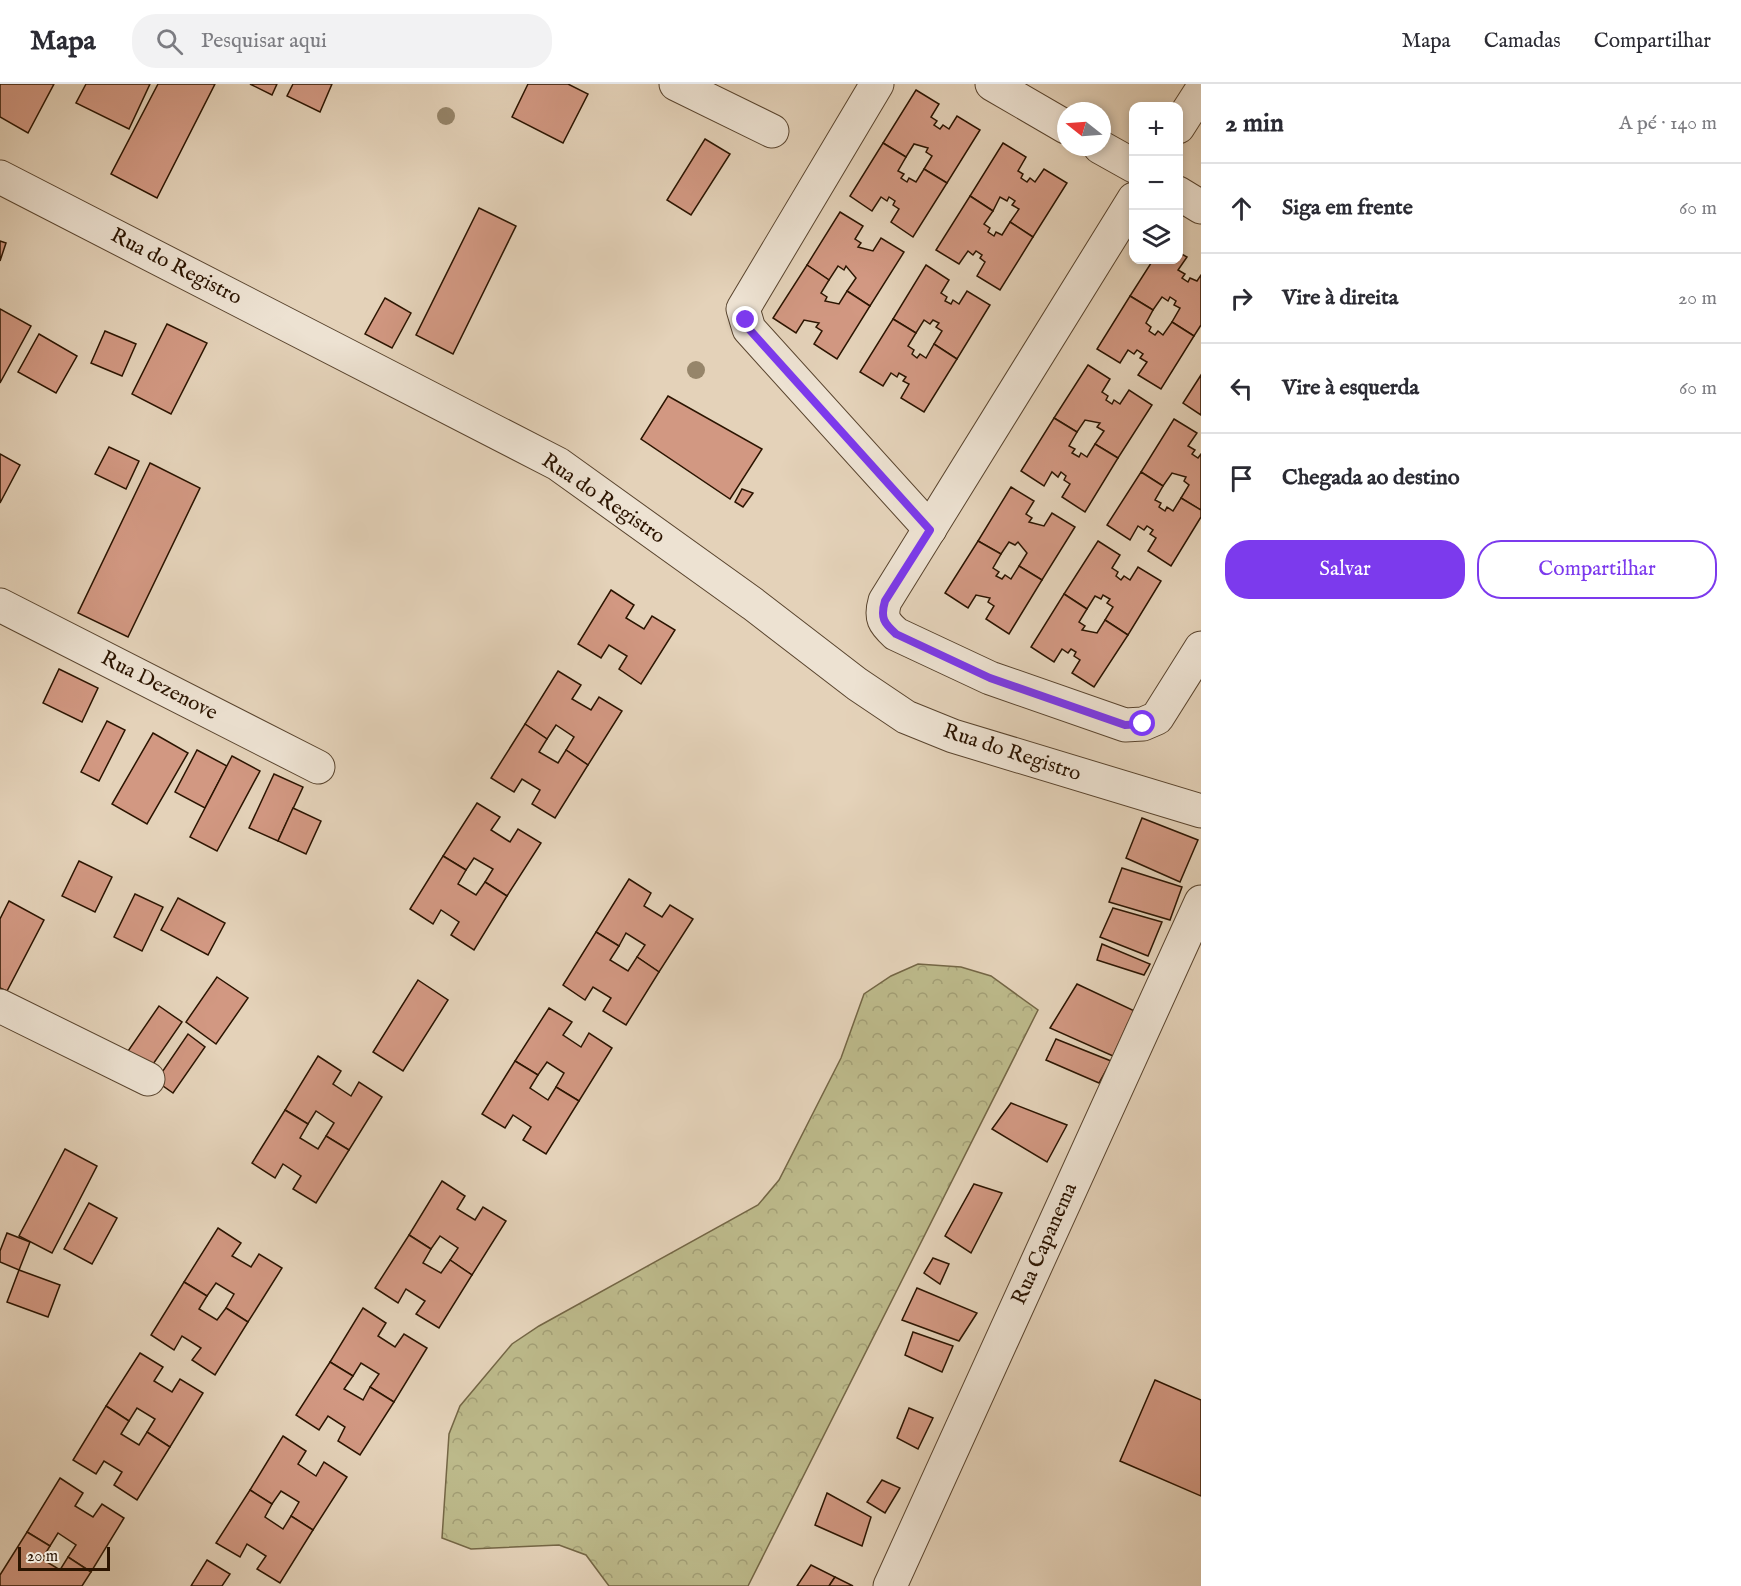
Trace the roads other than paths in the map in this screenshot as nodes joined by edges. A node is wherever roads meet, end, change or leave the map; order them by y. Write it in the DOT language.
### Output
graph roads {
  1 [pos="676,84"];
  2 [pos="877,84"];
  3 [pos="992,84"];
  4 [pos="1201,91"];
  5 [pos="1183,120"];
  6 [pos="1057,122"];
  7 [pos="772,131"];
  8 [pos="1111,153"];
  9 [pos="1129,163"];
  10 [pos="0,177"];
  11 [pos="1183,196"];
  12 [pos="1129,207"];
  13 [pos="1201,207"];
  14 [pos="930,530"];
  15 [pos="0,605"];
  16 [pos="1201,648"];
  17 [pos="318,767"];
  18 [pos="1201,811"];
  19 [pos="1201,902"];
  20 [pos="0,1006"];
  21 [pos="148,1079"];
  22 [pos="890,1586"];
  1 -- 7 [label="street"];
  2 -- 14 [label="street"];
  3 -- 6 [label="street"];
  4 -- 5 [label="street"];
  8 -- 9 [label="street"];
  10 -- 18 [label="street, Rua do Registro"];
  11 -- 13 [label="street"];
  12 -- 14 [label="street"];
  14 -- 16 [label="street"];
  15 -- 17 [label="street, Rua Dezenove"];
  19 -- 22 [label="street, Rua Capanema"];
  20 -- 21 [label="street"];
}
